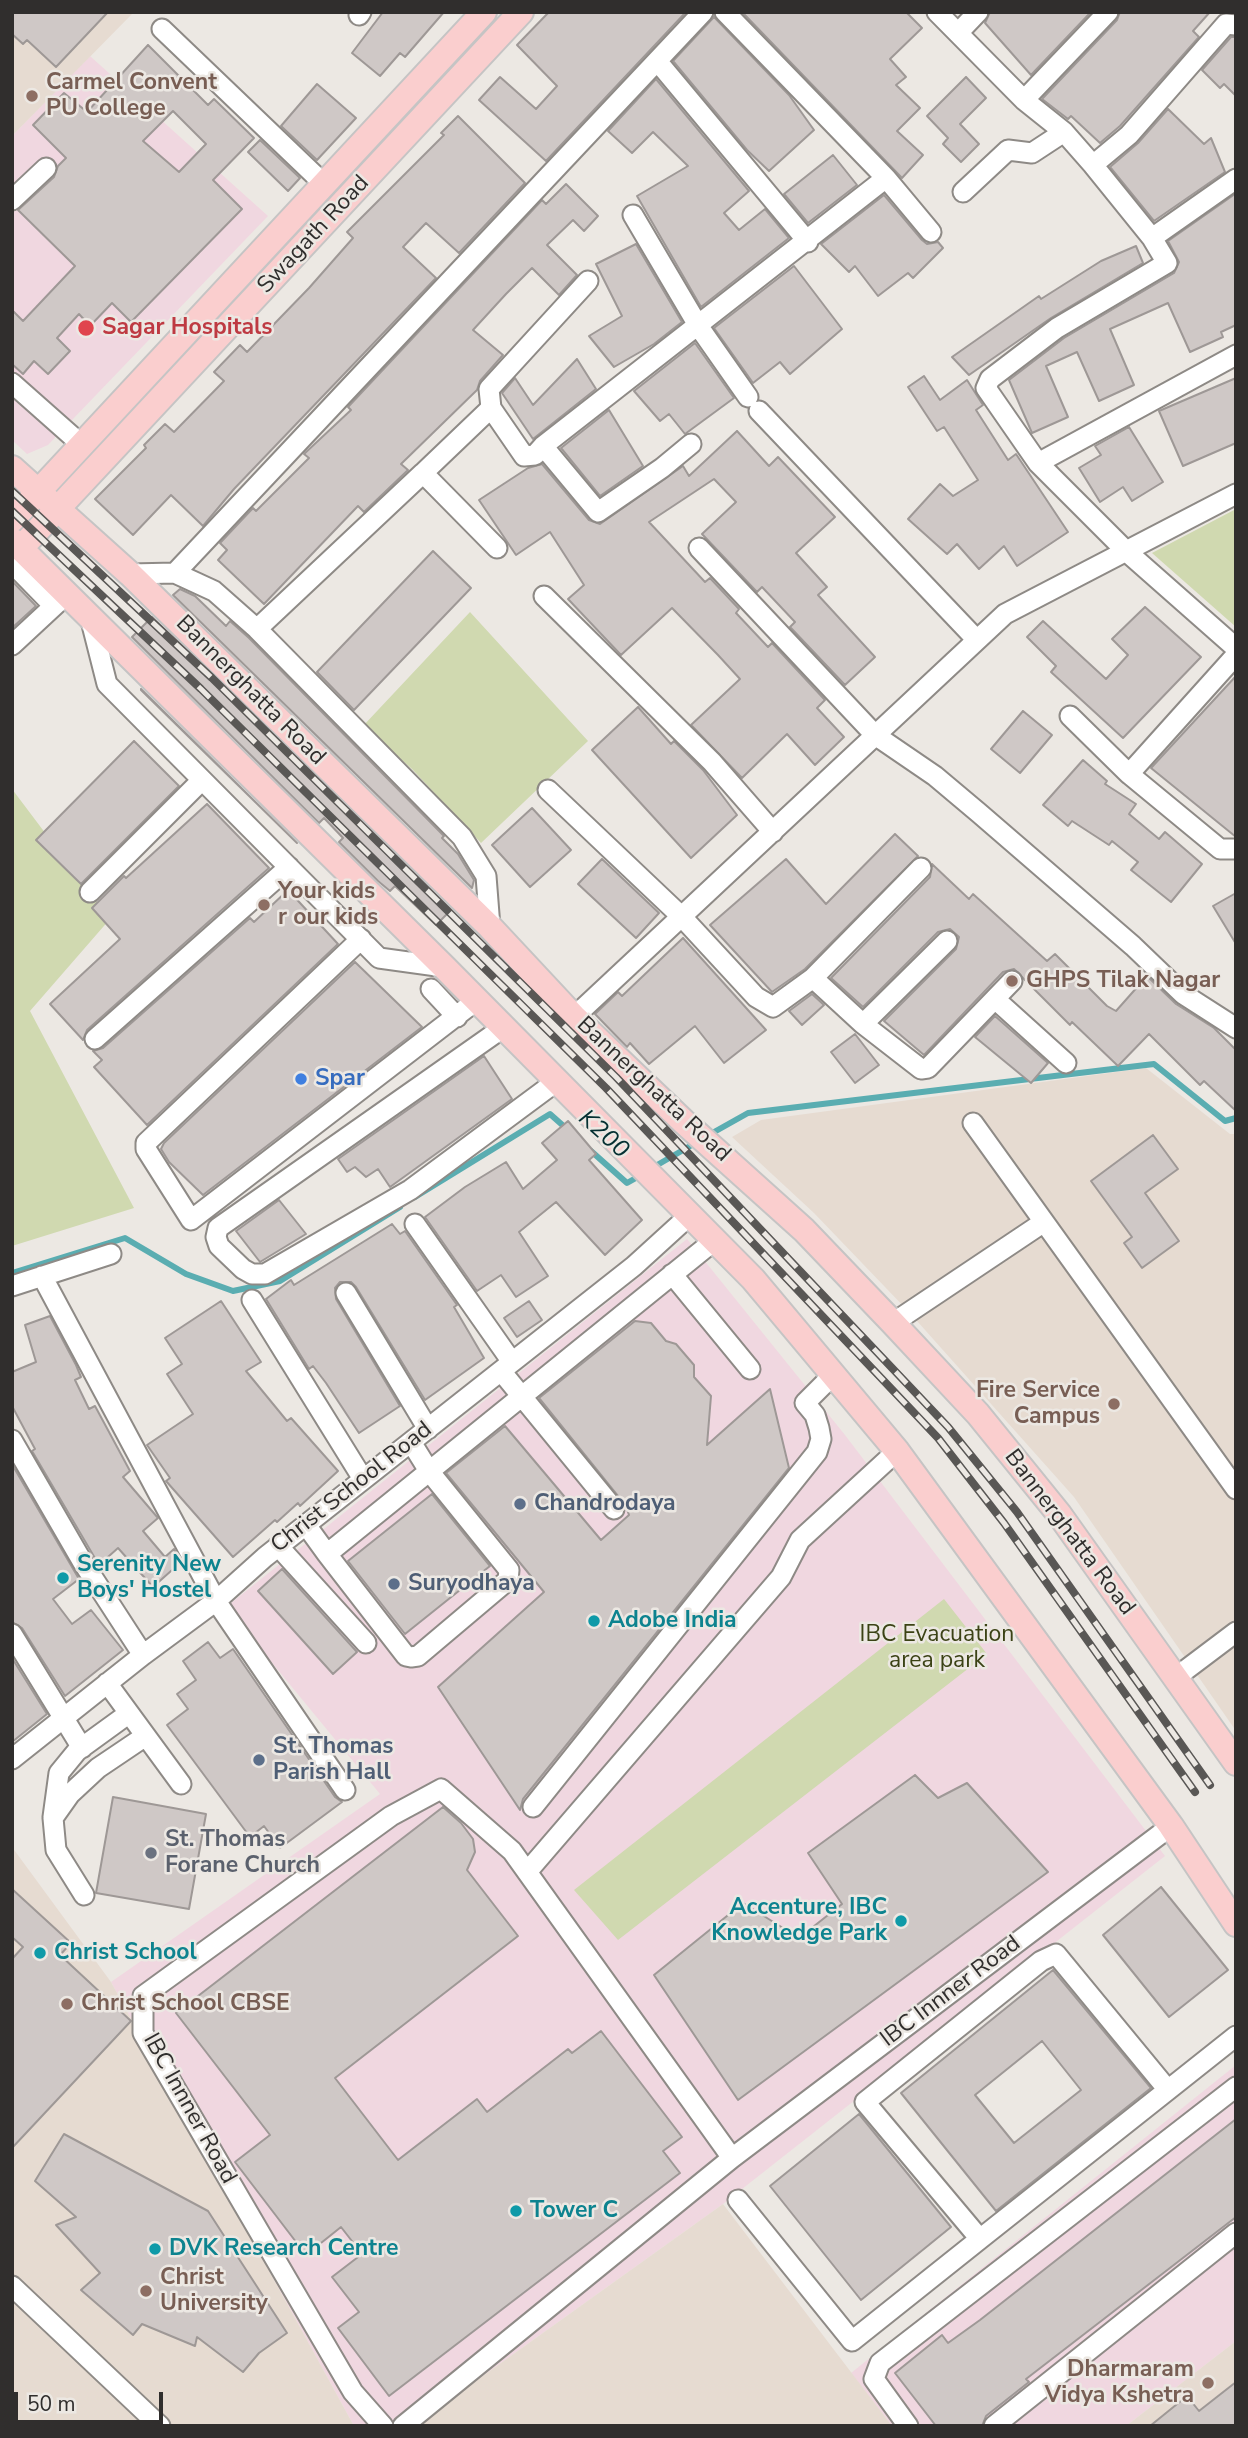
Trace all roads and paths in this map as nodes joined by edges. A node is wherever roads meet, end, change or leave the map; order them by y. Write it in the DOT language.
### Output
graph roads {
  1 [pos="484,12"];
  2 [pos="521,12"];
  3 [pos="703,12"];
  4 [pos="726,12"];
  5 [pos="937,12"];
  6 [pos="978,12"];
  7 [pos="1108,12"];
  8 [pos="1236,25"];
  9 [pos="162,29"];
  10 [pos="958,33"];
  11 [pos="658,62"];
  12 [pos="1024,100"];
  13 [pos="1065,132"];
  14 [pos="1093,165"];
  15 [pos="46,168"];
  16 [pos="886,178"];
  17 [pos="1236,179"];
  18 [pos="324,184"];
  19 [pos="963,192"];
  20 [pos="12,200"];
  21 [pos="633,215"];
  22 [pos="931,232"];
  23 [pos="1152,239"];
  24 [pos="808,242"];
  25 [pos="588,281"];
  26 [pos="699,327"];
  27 [pos="1236,355"];
  28 [pos="143,380"];
  29 [pos="12,383"];
  30 [pos="163,398"];
  31 [pos="491,408"];
  32 [pos="691,444"];
  33 [pos="82,445"];
  34 [pos="543,446"];
  35 [pos="1038,463"];
  36 [pos="12,468"];
  37 [pos="423,472"];
  38 [pos="38,492"];
  39 [pos="1236,494"];
  40 [pos="58,511"];
  41 [pos="12,520"];
  42 [pos="497,548"];
  43 [pos="699,548"];
  44 [pos="1126,551"];
  45 [pos="14,552"];
  46 [pos="175,573"];
  47 [pos="130,574"];
  48 [pos="544,596"];
  49 [pos="61,600"];
  50 [pos="90,617"];
  51 [pos="257,629"];
  52 [pos="976,639"];
  53 [pos="12,645"];
  54 [pos="1236,649"];
  55 [pos="1236,654"];
  56 [pos="1070,716"];
  57 [pos="875,735"];
  58 [pos="1129,774"];
  59 [pos="202,780"];
  60 [pos="548,790"];
  61 [pos="773,832"];
  62 [pos="1236,849"];
  63 [pos="289,867"];
  64 [pos="921,868"];
  65 [pos="90,892"];
  66 [pos="682,917"];
  67 [pos="490,928"];
  68 [pos="361,939"];
  69 [pos="947,941"];
  70 [pos="444,967"];
  71 [pos="813,978"];
  72 [pos="1012,981"];
  73 [pos="431,989"];
  74 [pos="995,999"];
  75 [pos="477,1000"];
  76 [pos="457,1017"];
  77 [pos="574,1017"];
  78 [pos="863,1024"];
  79 [pos="504,1027"];
  80 [pos="1236,1028"];
  81 [pos="95,1039"];
  82 [pos="1066,1063"];
  83 [pos="558,1081"];
  84 [pos="973,1124"];
  85 [pos="690,1215"];
  86 [pos="1044,1222"];
  87 [pos="415,1224"];
  88 [pos="715,1240"];
  89 [pos="111,1254"];
  90 [pos="672,1274"];
  91 [pos="43,1276"];
  92 [pos="12,1286"];
  93 [pos="346,1293"];
  94 [pos="251,1300"];
  95 [pos="893,1323"];
  96 [pos="506,1367"];
  97 [pos="750,1369"];
  98 [pos="834,1374"];
  99 [pos="521,1396"];
  100 [pos="428,1429"];
  101 [pos="12,1440"];
  102 [pos="411,1442"];
  103 [pos="897,1451"];
  104 [pos="429,1471"];
  105 [pos="363,1479"];
  106 [pos="1236,1489"];
  107 [pos="614,1509"];
  108 [pos="306,1524"];
  109 [pos="278,1546"];
  110 [pos="327,1553"];
  111 [pos="216,1601"];
  112 [pos="1236,1632"];
  113 [pos="12,1634"];
  114 [pos="366,1643"];
  115 [pos="143,1655"];
  116 [pos="1175,1678"];
  117 [pos="107,1683"];
  118 [pos="128,1714"];
  119 [pos="64,1718"];
  120 [pos="144,1737"];
  121 [pos="82,1748"];
  122 [pos="12,1759"];
  123 [pos="1236,1763"];
  124 [pos="181,1784"];
  125 [pos="345,1790"];
  126 [pos="533,1807"];
  127 [pos="53,1818"];
  128 [pos="1171,1826"];
  129 [pos="527,1872"];
  130 [pos="84,1895"];
  131 [pos="1236,1924"];
  132 [pos="1236,2036"];
  133 [pos="1236,2087"];
  134 [pos="1168,2090"];
  135 [pos="732,2158"];
  136 [pos="737,2200"];
  137 [pos="1236,2234"];
  138 [pos="980,2239"];
  139 [pos="12,2286"];
  140 [pos="160,2426"];
  141 [pos="383,2426"];
  142 [pos="403,2426"];
  143 [pos="908,2426"];
  144 [pos="994,2426"];
  1 -- 18 [label="main road, Swagath Road"];
  2 -- 30 [label="main road, Swagath Road"];
  3 -- 11 [label="street"];
  4 -- 16 [label="street"];
  5 -- 10 [label="street"];
  6 -- 10 [label="street"];
  7 -- 12 [label="street"];
  8 -- 14 [label="street"];
  9 -- 18 [label="street"];
  10 -- 12 [label="street"];
  11 -- 24 [label="street"];
  11 -- 46 [label="street"];
  12 -- 13 [label="street"];
  13 -- 14 [label="street"];
  13 -- 19 [label="street"];
  14 -- 23 [label="street"];
  15 -- 20 [label="street"];
  16 -- 22 [label="street"];
  16 -- 24 [label="street"];
  17 -- 23 [label="street"];
  18 -- 28 [label="main road, Swagath Road"];
  21 -- 26 [label="street"];
  23 -- 35 [label="street"];
  24 -- 26 [label="street"];
  25 -- 31 [label="street"];
  26 -- 34 [label="street"];
  26 -- 52 [label="street"];
  27 -- 35 [label="street"];
  28 -- 30 [label="main road"];
  28 -- 33 [label="main road, Swagath Road"];
  29 -- 33 [label="street"];
  30 -- 40 [label="main road, Swagath Road"];
  31 -- 34 [label="street"];
  31 -- 37 [label="street"];
  32 -- 34 [label="street"];
  33 -- 38 [label="main road, Swagath Road"];
  35 -- 44 [label="street"];
  36 -- 38 [label="main road, Bannerghatta Road"];
  37 -- 42 [label="street"];
  37 -- 51 [label="street"];
  38 -- 40 [label="main road, Bannerghatta Road"];
  38 -- 41 [label="main road, Swagath Road"];
  39 -- 44 [label="street"];
  40 -- 45 [label="main road, Swagath Road"];
  40 -- 47 [label="main road, Bannerghatta Road"];
  43 -- 57 [label="street"];
  44 -- 52 [label="street"];
  44 -- 54 [label="street"];
  45 -- 49 [label="main road"];
  46 -- 47 [label="street"];
  46 -- 51 [label="street"];
  47 -- 67 [label="main road, Bannerghatta Road"];
  48 -- 61 [label="street"];
  49 -- 50 [label="main road"];
  49 -- 53 [label="street"];
  50 -- 59 [label="street"];
  50 -- 70 [label="main road"];
  51 -- 67 [label="street"];
  52 -- 57 [label="street"];
  55 -- 58 [label="street"];
  56 -- 58 [label="street"];
  57 -- 61 [label="street"];
  57 -- 80 [label="street"];
  58 -- 62 [label="street"];
  59 -- 63 [label="street"];
  59 -- 65 [label="street"];
  60 -- 66 [label="street"];
  61 -- 66 [label="street"];
  63 -- 68 [label="street"];
  63 -- 81 [label="street"];
  64 -- 71 [label="street"];
  66 -- 71 [label="street"];
  66 -- 77 [label="street"];
  67 -- 77 [label="main road, Bannerghatta Road"];
  68 -- 70 [label="street"];
  68 -- 76 [label="street"];
  69 -- 78 [label="street"];
  70 -- 75 [label="main road"];
  71 -- 78 [label="street"];
  72 -- 74 [label="street"];
  73 -- 76 [label="street"];
  74 -- 78 [label="street"];
  74 -- 82 [label="street"];
  75 -- 76 [label="street"];
  75 -- 79 [label="main road"];
  77 -- 95 [label="main road, Bannerghatta Road"];
  79 -- 83 [label="main road"];
  79 -- 83 [label="street"];
  83 -- 85 [label="main road"];
  84 -- 86 [label="street"];
  85 -- 88 [label="main road"];
  85 -- 96 [label="street, Christ School Road"];
  86 -- 95 [label="street"];
  86 -- 106 [label="street"];
  87 -- 96 [label="street"];
  88 -- 90 [label="street"];
  88 -- 98 [label="main road"];
  89 -- 91 [label="street"];
  90 -- 97 [label="street"];
  90 -- 99 [label="street"];
  91 -- 92 [label="street"];
  91 -- 111 [label="street"];
  93 -- 100 [label="street"];
  94 -- 105 [label="street"];
  95 -- 116 [label="main road, Bannerghatta Road"];
  96 -- 99 [label="street"];
  96 -- 100 [label="street, Christ School Road"];
  98 -- 103 [label="main road"];
  98 -- 126 [label="street"];
  99 -- 104 [label="street"];
  99 -- 107 [label="street"];
  100 -- 102 [label="street, Christ School Road"];
  101 -- 115 [label="street"];
  102 -- 104 [label="street"];
  102 -- 105 [label="street, Christ School Road"];
  103 -- 128 [label="main road"];
  103 -- 129 [label="street"];
  104 -- 110 [label="street"];
  104 -- 110 [label="street"];
  105 -- 108 [label="street, Christ School Road"];
  108 -- 109 [label="street, Christ School Road"];
  108 -- 110 [label="street"];
  109 -- 111 [label="street, Christ School Road"];
  109 -- 114 [label="street"];
  111 -- 115 [label="street, Christ School Road"];
  111 -- 125 [label="street"];
  112 -- 116 [label="street"];
  113 -- 119 [label="street"];
  115 -- 117 [label="street, Christ School Road"];
  116 -- 123 [label="main road, Bannerghatta Road"];
  117 -- 118 [label="street"];
  117 -- 119 [label="street, Christ School Road"];
  118 -- 120 [label="street"];
  118 -- 121 [label="street"];
  119 -- 121 [label="street"];
  119 -- 122 [label="street, Christ School Road"];
  120 -- 124 [label="street"];
  120 -- 127 [label="street"];
  121 -- 127 [label="street"];
  127 -- 130 [label="street"];
  128 -- 131 [label="main road"];
  128 -- 135 [label="street, IBC Innner Road"];
  129 -- 135 [label="street, IBC Innner Road"];
  129 -- 141 [label="street, IBC Innner Road"];
  132 -- 134 [label="street"];
  133 -- 143 [label="street"];
  134 -- 138 [label="street"];
  134 -- 138 [label="street"];
  135 -- 142 [label="street, IBC Innner Road"];
  136 -- 138 [label="street"];
  137 -- 144 [label="street"];
  139 -- 140 [label="street"];
}
